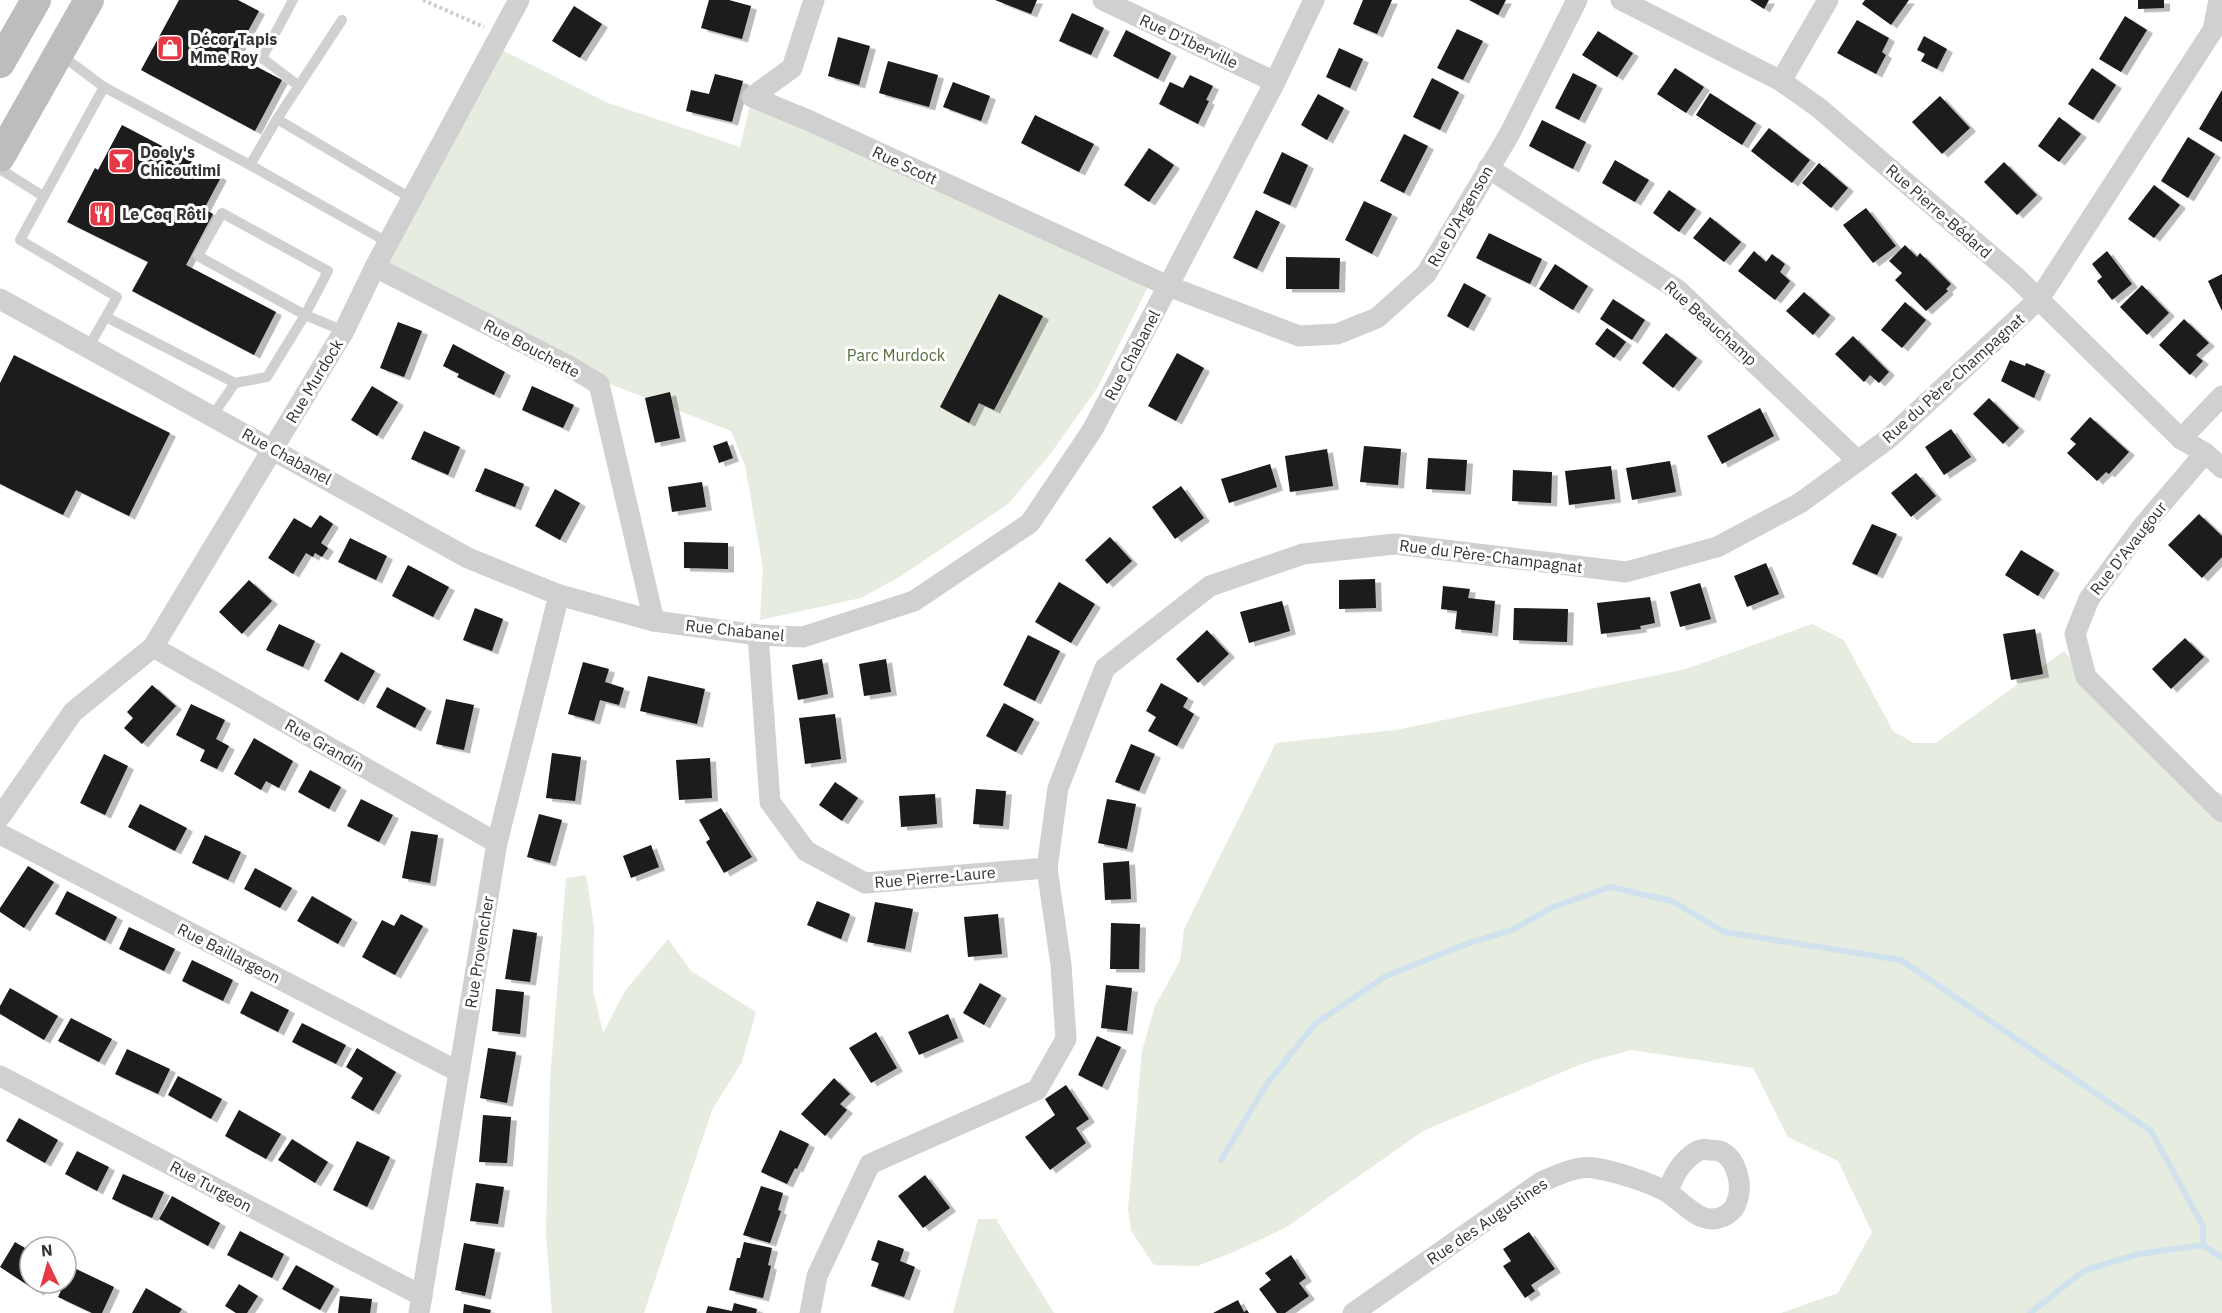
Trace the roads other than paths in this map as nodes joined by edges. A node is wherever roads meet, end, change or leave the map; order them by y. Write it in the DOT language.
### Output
graph roads {
  1 [pos="36,0"];
  2 [pos="89,0"];
  3 [pos="293,0"];
  4 [pos="519,0"];
  5 [pos="814,0"];
  6 [pos="1103,0"];
  7 [pos="1314,0"];
  8 [pos="1577,0"];
  9 [pos="1621,0"];
  10 [pos="1828,0"];
  11 [pos="2219,0"];
  12 [pos="342,20"];
  13 [pos="59,53"];
  14 [pos="0,63"];
  15 [pos="1781,81"];
  16 [pos="1275,82"];
  17 [pos="299,86"];
  18 [pos="104,87"];
  19 [pos="277,119"];
  20 [pos="0,157"];
  21 [pos="250,165"];
  22 [pos="1488,168"];
  23 [pos="0,170"];
  24 [pos="43,195"];
  25 [pos="412,199"];
  26 [pos="389,243"];
  27 [pos="375,267"];
  28 [pos="1168,286"];
  29 [pos="0,298"];
  30 [pos="2039,299"];
  31 [pos="305,315"];
  32 [pos="106,317"];
  33 [pos="344,331"];
  34 [pos="88,348"];
  35 [pos="235,383"];
  36 [pos="2222,396"];
  37 [pos="213,415"];
  38 [pos="2181,439"];
  39 [pos="274,449"];
  40 [pos="2205,453"];
  41 [pos="1858,461"];
  42 [pos="2222,468"];
  43 [pos="559,594"];
  44 [pos="654,621"];
  45 [pos="758,635"];
  46 [pos="153,647"];
  47 [pos="2222,812"];
  48 [pos="0,817"];
  49 [pos="0,834"];
  50 [pos="497,843"];
  51 [pos="1047,868"];
  52 [pos="459,1072"];
  53 [pos="0,1076"];
  54 [pos="1667,1192"];
  55 [pos="420,1304"];
  56 [pos="810,1313"];
  57 [pos="1353,1313"];
  1 -- 14 [label="main road"];
  2 -- 13 [label="main road"];
  3 -- 17 [label="lane"];
  4 -- 25 [label="street, Rue Murdock"];
  5 -- 28 [label="street, Rue Scott"];
  6 -- 16 [label="street, Rue D'Iberville"];
  7 -- 16 [label="street, Rue Chabanel"];
  8 -- 22 [label="street, Rue D'Argenson"];
  9 -- 15 [label="street, Rue Pierre-Bédard"];
  10 -- 15 [label="street"];
  11 -- 30 [label="street, Rue du Père-Champagnat"];
  12 -- 17 [label="lane"];
  13 -- 18 [label="lane"];
  13 -- 20 [label="main road"];
  15 -- 30 [label="street, Rue Pierre-Bédard"];
  16 -- 28 [label="street, Rue Chabanel"];
  17 -- 19 [label="lane"];
  18 -- 21 [label="lane"];
  18 -- 24 [label="lane"];
  19 -- 21 [label="lane"];
  19 -- 25 [label="lane"];
  21 -- 26 [label="lane"];
  22 -- 28 [label="street, Rue D'Argenson"];
  22 -- 41 [label="street, Rue Beauchamp"];
  23 -- 24 [label="lane"];
  24 -- 32 [label="lane"];
  25 -- 26 [label="street, Rue Murdock"];
  26 -- 27 [label="street, Rue Murdock"];
  27 -- 33 [label="street, Rue Murdock"];
  27 -- 44 [label="street, Rue Bouchette"];
  28 -- 45 [label="street, Rue Chabanel"];
  29 -- 34 [label="street, Rue Chabanel"];
  30 -- 38 [label="street, Rue Pierre-Bédard"];
  30 -- 41 [label="street, Rue du Père-Champagnat"];
  31 -- 31 [label="lane"];
  31 -- 33 [label="lane"];
  31 -- 35 [label="lane"];
  32 -- 34 [label="lane"];
  32 -- 35 [label="lane"];
  33 -- 39 [label="street, Rue Murdock"];
  34 -- 37 [label="street, Rue Chabanel"];
  35 -- 37 [label="lane"];
  36 -- 38 [label="street"];
  37 -- 39 [label="street, Rue Chabanel"];
  38 -- 40 [label="street, Rue Pierre-Bédard"];
  39 -- 43 [label="street, Rue Chabanel"];
  39 -- 46 [label="street, Rue Murdock"];
  40 -- 42 [label="street, Rue Pierre-Bédard"];
  40 -- 47 [label="street, Rue D'Avaugour"];
  41 -- 51 [label="street, Rue du Père-Champagnat"];
  43 -- 44 [label="street, Rue Chabanel"];
  43 -- 50 [label="street, Rue Provencher"];
  44 -- 45 [label="street, Rue Chabanel"];
  45 -- 51 [label="street, Rue Pierre-Laure"];
  46 -- 48 [label="street, Rue Murdock"];
  46 -- 50 [label="street, Rue Grandin"];
  49 -- 52 [label="street, Rue Baillargeon"];
  50 -- 52 [label="street, Rue Provencher"];
  51 -- 56 [label="street, Rue du Père-Champagnat"];
  52 -- 55 [label="street, Rue Provencher"];
  53 -- 55 [label="street, Rue Turgeon"];
  54 -- 57 [label="street, Rue des Augustines"];
}
